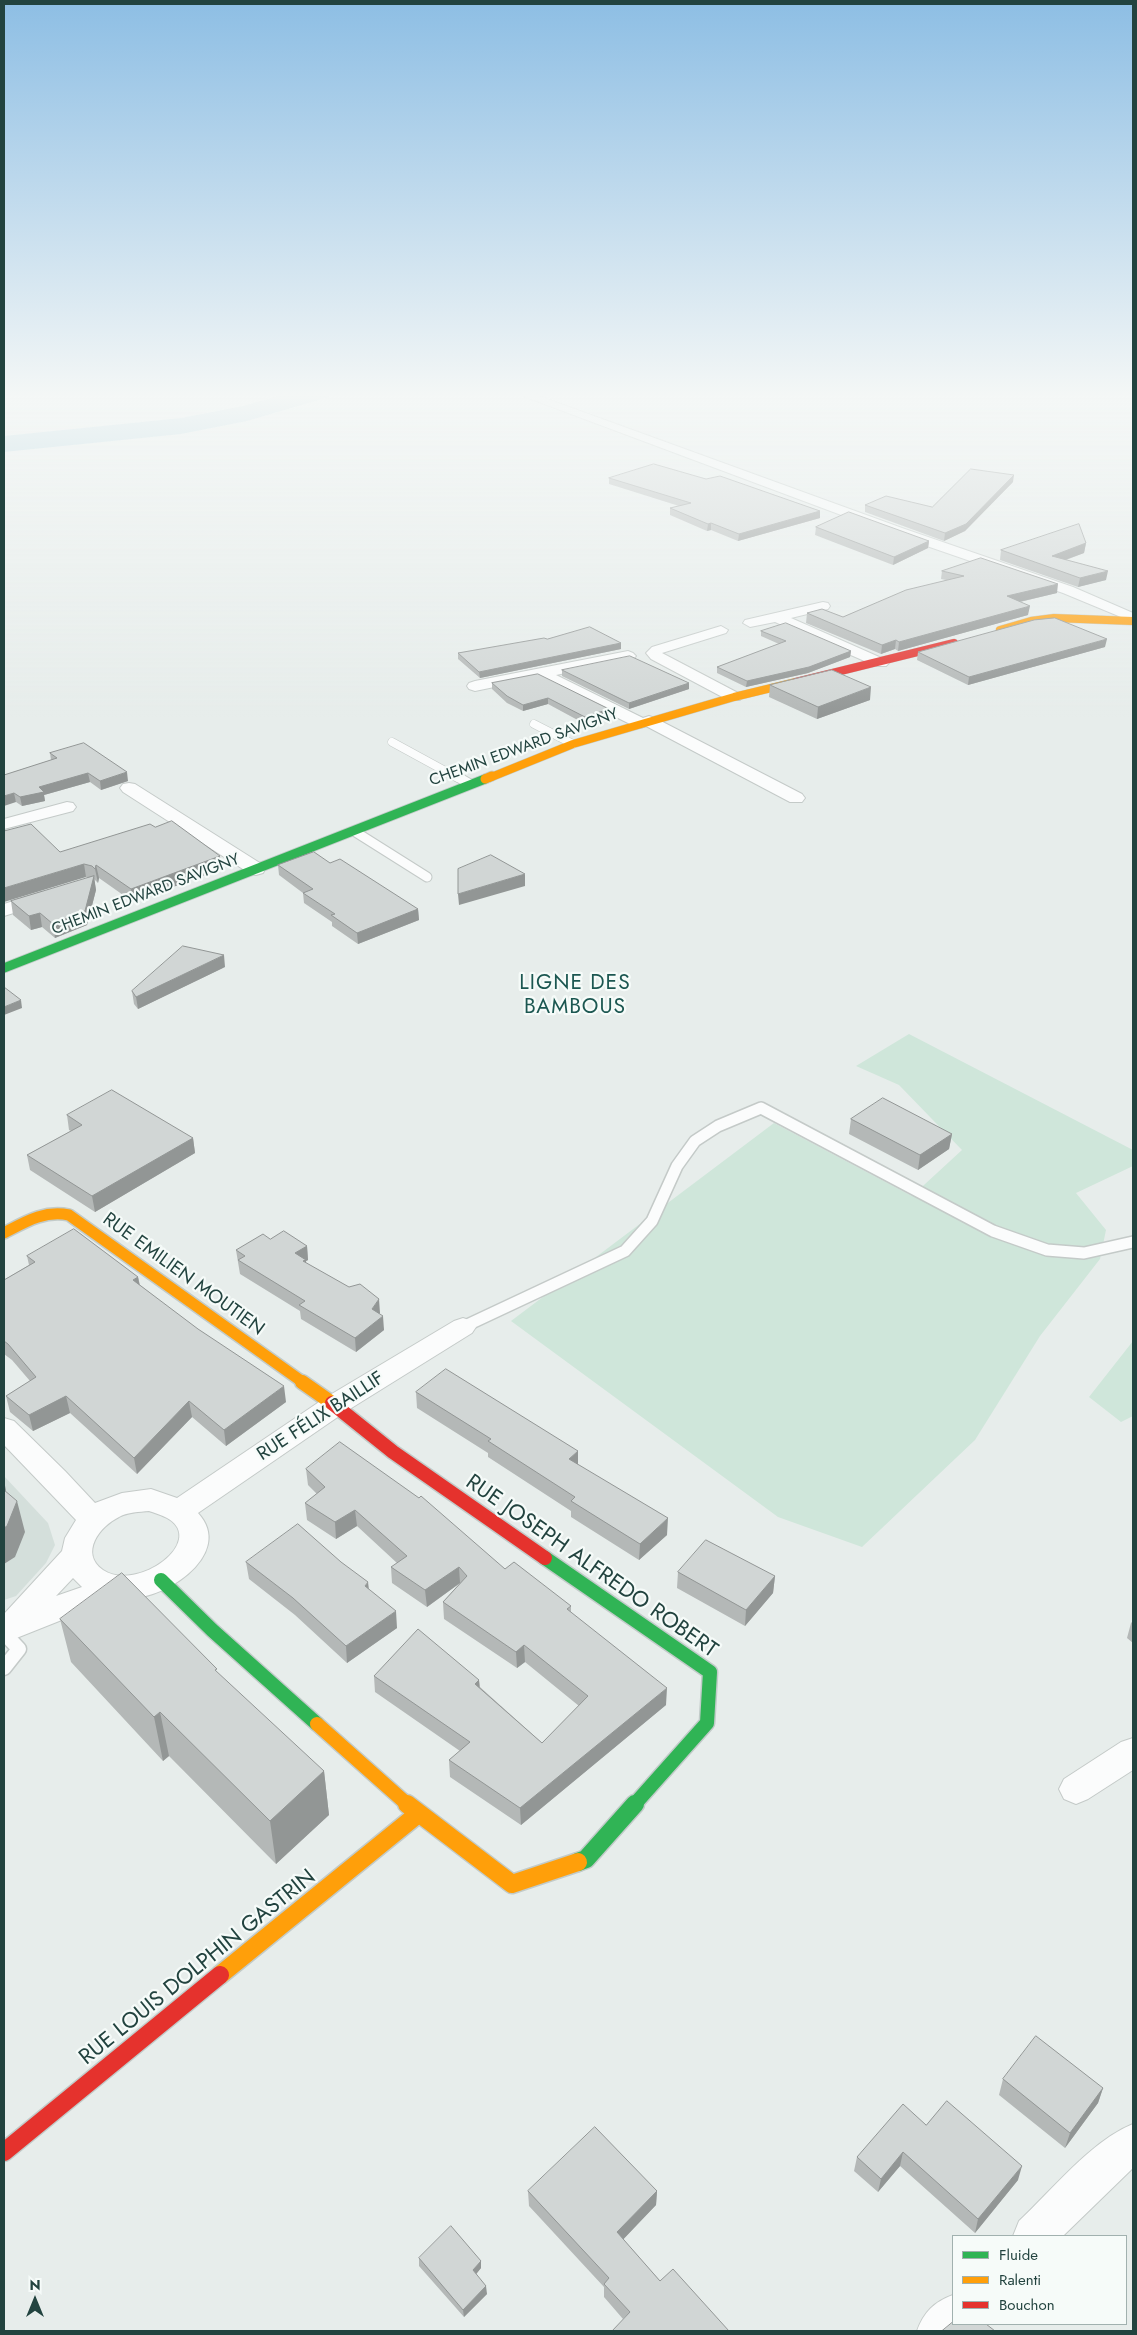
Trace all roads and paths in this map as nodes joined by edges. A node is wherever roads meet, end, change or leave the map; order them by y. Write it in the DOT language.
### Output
graph roads {
  1 [pos="815,501"];
  2 [pos="823,606"];
  3 [pos="777,617"];
  4 [pos="1133,619"];
  5 [pos="750,623"];
  6 [pos="721,630"];
  7 [pos="993,632"];
  8 [pos="964,640"];
  9 [pos="628,656"];
  10 [pos="881,663"];
  11 [pos="540,673"];
  12 [pos="475,686"];
  13 [pos="734,697"];
  14 [pos="645,722"];
  15 [pos="534,724"];
  16 [pos="392,742"];
  17 [pos="573,744"];
  18 [pos="470,784"];
  19 [pos="129,788"];
  20 [pos="796,798"];
  21 [pos="67,808"];
  22 [pos="4,824"];
  23 [pos="354,831"];
  24 [pos="256,869"];
  25 [pos="427,876"];
  26 [pos="59,893"];
  27 [pos="4,910"];
  28 [pos="4,968"];
  29 [pos="4,1233"];
  30 [pos="1133,1242"];
  31 [pos="463,1327"];
  32 [pos="335,1405"];
  33 [pos="4,1428"];
  34 [pos="181,1510"];
  35 [pos="92,1519"];
  36 [pos="76,1556"];
  37 [pos="161,1580"];
  38 [pos="117,1586"];
  39 [pos="7,1629"];
  40 [pos="4,1668"];
  41 [pos="1133,1752"];
  42 [pos="1076,1789"];
  43 [pos="418,1814"];
  44 [pos="1133,2144"];
  45 [pos="4,2152"];
  46 [pos="1035,2235"];
  47 [pos="952,2317"];
  48 [pos="938,2331"];
  1 -- 4 [label="street"];
  2 -- 3 [label="street"];
  3 -- 5 [label="street"];
  3 -- 10 [label="street"];
  4 -- 7 [label="street"];
  6 -- 13 [label="street"];
  8 -- 10 [label="street, CHEMIN EDWARD SAVIGNY"];
  9 -- 11 [label="street"];
  10 -- 13 [label="street, CHEMIN EDWARD SAVIGNY"];
  11 -- 12 [label="street"];
  11 -- 14 [label="street"];
  13 -- 14 [label="street, CHEMIN EDWARD SAVIGNY"];
  14 -- 17 [label="street, CHEMIN EDWARD SAVIGNY"];
  14 -- 20 [label="street"];
  15 -- 17 [label="lane"];
  16 -- 18 [label="lane"];
  17 -- 18 [label="street, CHEMIN EDWARD SAVIGNY"];
  18 -- 23 [label="street, CHEMIN EDWARD SAVIGNY"];
  19 -- 24 [label="street"];
  21 -- 22 [label="street"];
  23 -- 24 [label="street, CHEMIN EDWARD SAVIGNY"];
  23 -- 25 [label="lane"];
  24 -- 28 [label="street, CHEMIN EDWARD SAVIGNY"];
  26 -- 27 [label="street"];
  29 -- 32 [label="street, RUE EMILIEN MOUTIEN"];
  30 -- 31 [label="lane"];
  31 -- 32 [label="street, RUE FÉLIX BAILLIF"];
  32 -- 34 [label="street, RUE FÉLIX BAILLIF"];
  32 -- 43 [label="street, RUE JOSEPH ALFREDO ROBERT"];
  33 -- 35 [label="street"];
  34 -- 35 [label="street"];
  34 -- 37 [label="street"];
  35 -- 36 [label="street"];
  36 -- 38 [label="street"];
  36 -- 39 [label="street"];
  37 -- 38 [label="street"];
  37 -- 43 [label="street, RUE JOSEPH ALFREDO ROBERT"];
  38 -- 39 [label="street"];
  39 -- 40 [label="lane"];
  41 -- 42 [label="street"];
  43 -- 45 [label="street, RUE LOUIS DOLPHIN GASTRIN"];
  44 -- 46 [label="street"];
  47 -- 48 [label="street"];
}
